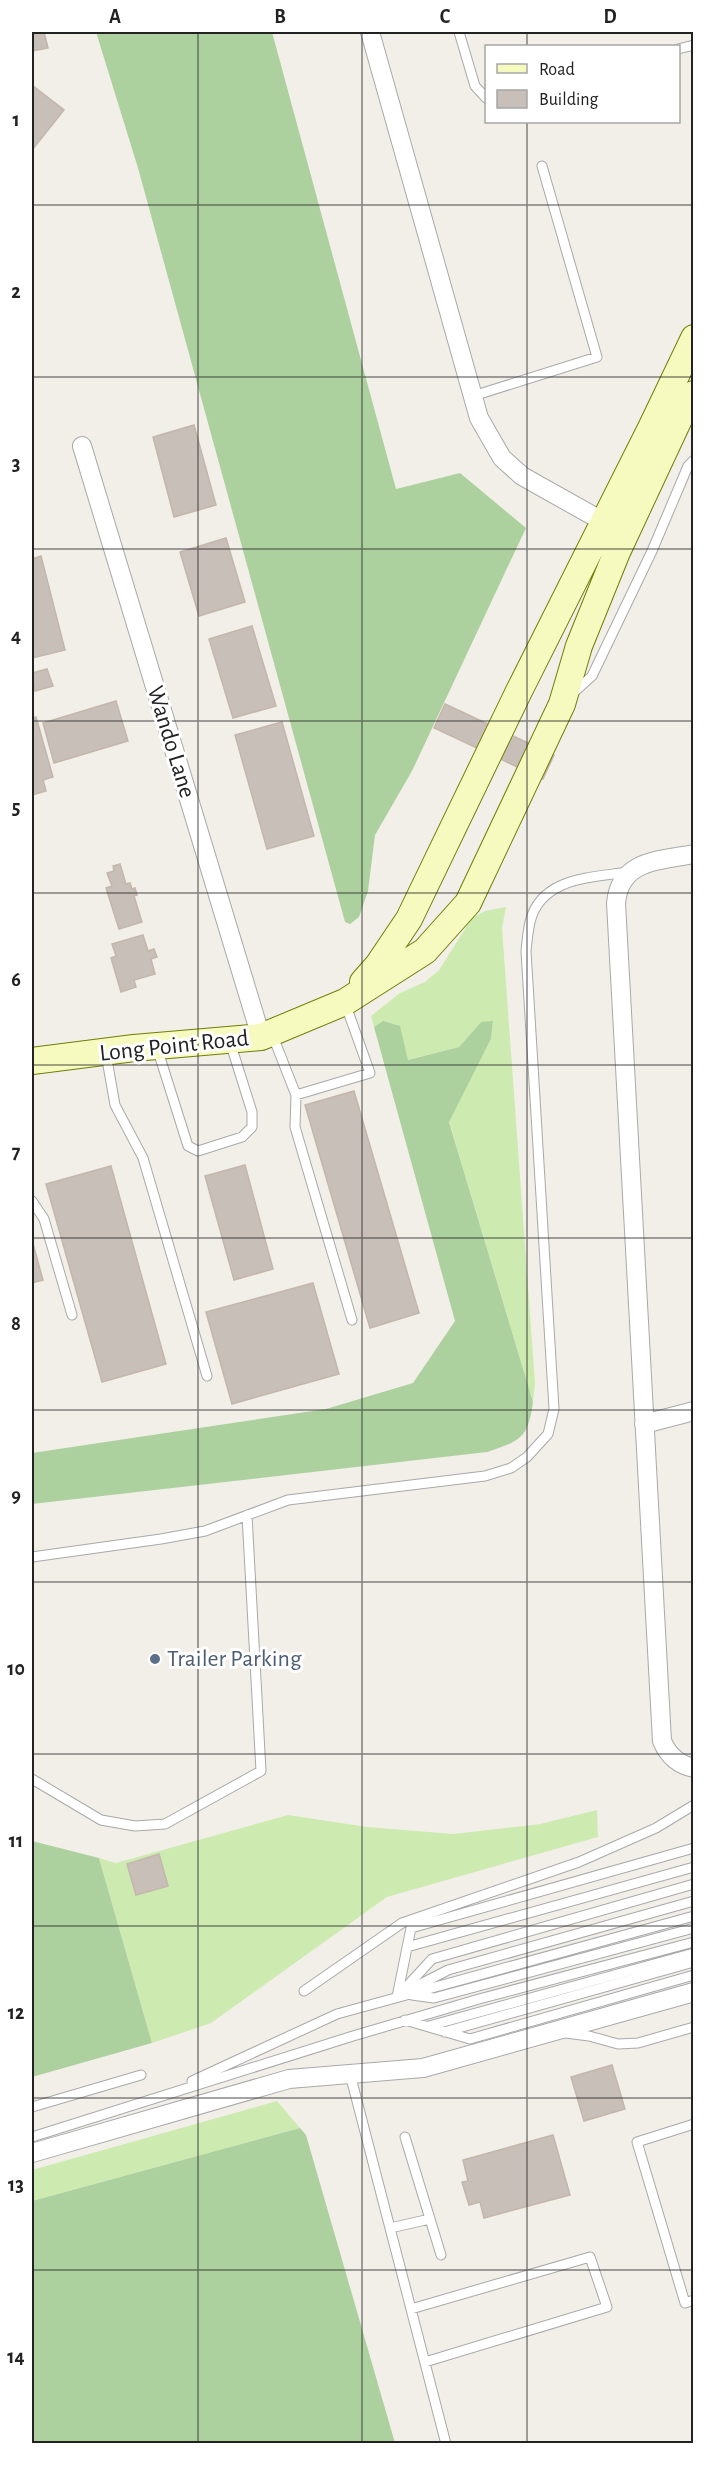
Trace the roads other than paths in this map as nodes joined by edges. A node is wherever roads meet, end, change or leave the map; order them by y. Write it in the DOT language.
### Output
graph roads {
  1 [pos="370,32"];
  2 [pos="459,32"];
  3 [pos="485,97"];
  4 [pos="542,166"];
  5 [pos="693,338"];
  6 [pos="693,394"];
  7 [pos="473,396"];
  8 [pos="82,446"];
  9 [pos="693,460"];
  10 [pos="604,522"];
  11 [pos="562,704"];
  12 [pos="693,854"];
  13 [pos="628,872"];
  14 [pos="345,1002"];
  15 [pos="266,1034"];
  16 [pos="230,1040"];
  17 [pos="156,1046"];
  18 [pos="106,1052"];
  19 [pos="32,1061"];
  20 [pos="296,1095"];
  21 [pos="32,1201"];
  22 [pos="72,1315"];
  23 [pos="352,1320"];
  24 [pos="207,1376"];
  25 [pos="693,1411"];
  26 [pos="644,1424"];
  27 [pos="247,1515"];
  28 [pos="32,1557"];
  29 [pos="693,1768"];
  30 [pos="32,1779"];
  31 [pos="693,1805"];
  32 [pos="693,1848"];
  33 [pos="693,1867"];
  34 [pos="693,1884"];
  35 [pos="693,1901"];
  36 [pos="693,1916"];
  37 [pos="693,1928"];
  38 [pos="693,1942"];
  39 [pos="407,1947"];
  40 [pos="693,1953"];
  41 [pos="693,1962"];
  42 [pos="693,1975"];
  43 [pos="304,1992"];
  44 [pos="693,1992"];
  45 [pos="402,1995"];
  46 [pos="405,2020"];
  47 [pos="427,2027"];
  48 [pos="693,2027"];
  49 [pos="554,2031"];
  50 [pos="444,2032"];
  51 [pos="350,2074"];
  52 [pos="141,2075"];
  53 [pos="157,2098"];
  54 [pos="32,2107"];
  55 [pos="693,2124"];
  56 [pos="32,2137"];
  57 [pos="405,2137"];
  58 [pos="32,2153"];
  59 [pos="430,2219"];
  60 [pos="390,2228"];
  61 [pos="441,2255"];
  62 [pos="693,2300"];
  63 [pos="411,2310"];
  64 [pos="425,2362"];
  65 [pos="446,2444"];
  1 -- 7 [label="street"];
  2 -- 3 [label="lane"];
  4 -- 7 [label="lane"];
  5 -- 10 [label="main road"];
  6 -- 11 [label="main road, Long Point Road"];
  7 -- 10 [label="street"];
  8 -- 15 [label="street, Wando Lane"];
  9 -- 11 [label="lane"];
  10 -- 14 [label="main road"];
  11 -- 14 [label="main road, Long Point Road"];
  12 -- 13 [label="street"];
  13 -- 26 [label="street"];
  13 -- 27 [label="lane"];
  14 -- 15 [label="main road, Long Point Road"];
  14 -- 20 [label="lane"];
  15 -- 16 [label="main road, Long Point Road"];
  15 -- 20 [label="lane"];
  16 -- 17 [label="main road, Long Point Road"];
  16 -- 17 [label="lane"];
  17 -- 18 [label="main road, Long Point Road"];
  18 -- 19 [label="main road, Long Point Road"];
  18 -- 24 [label="lane"];
  20 -- 23 [label="lane"];
  21 -- 22 [label="lane"];
  25 -- 26 [label="street"];
  26 -- 29 [label="street"];
  27 -- 28 [label="lane"];
  27 -- 30 [label="lane"];
  31 -- 43 [label="lane"];
  32 -- 39 [label="lane"];
  33 -- 39 [label="lane"];
  34 -- 45 [label="lane"];
  35 -- 45 [label="lane"];
  36 -- 45 [label="lane"];
  37 -- 45 [label="lane"];
  38 -- 46 [label="lane"];
  39 -- 45 [label="lane"];
  40 -- 47 [label="lane"];
  41 -- 50 [label="lane"];
  42 -- 50 [label="lane"];
  44 -- 49 [label="street"];
  45 -- 53 [label="lane"];
  46 -- 47 [label="lane"];
  46 -- 53 [label="lane"];
  47 -- 50 [label="lane"];
  48 -- 49 [label="lane"];
  49 -- 51 [label="street"];
  51 -- 58 [label="street"];
  51 -- 60 [label="lane"];
  52 -- 54 [label="lane"];
  53 -- 56 [label="lane"];
  55 -- 62 [label="lane"];
  57 -- 59 [label="lane"];
  59 -- 60 [label="lane"];
  59 -- 61 [label="lane"];
  60 -- 63 [label="lane"];
  63 -- 64 [label="lane"];
  63 -- 64 [label="lane"];
  64 -- 65 [label="lane"];
}
